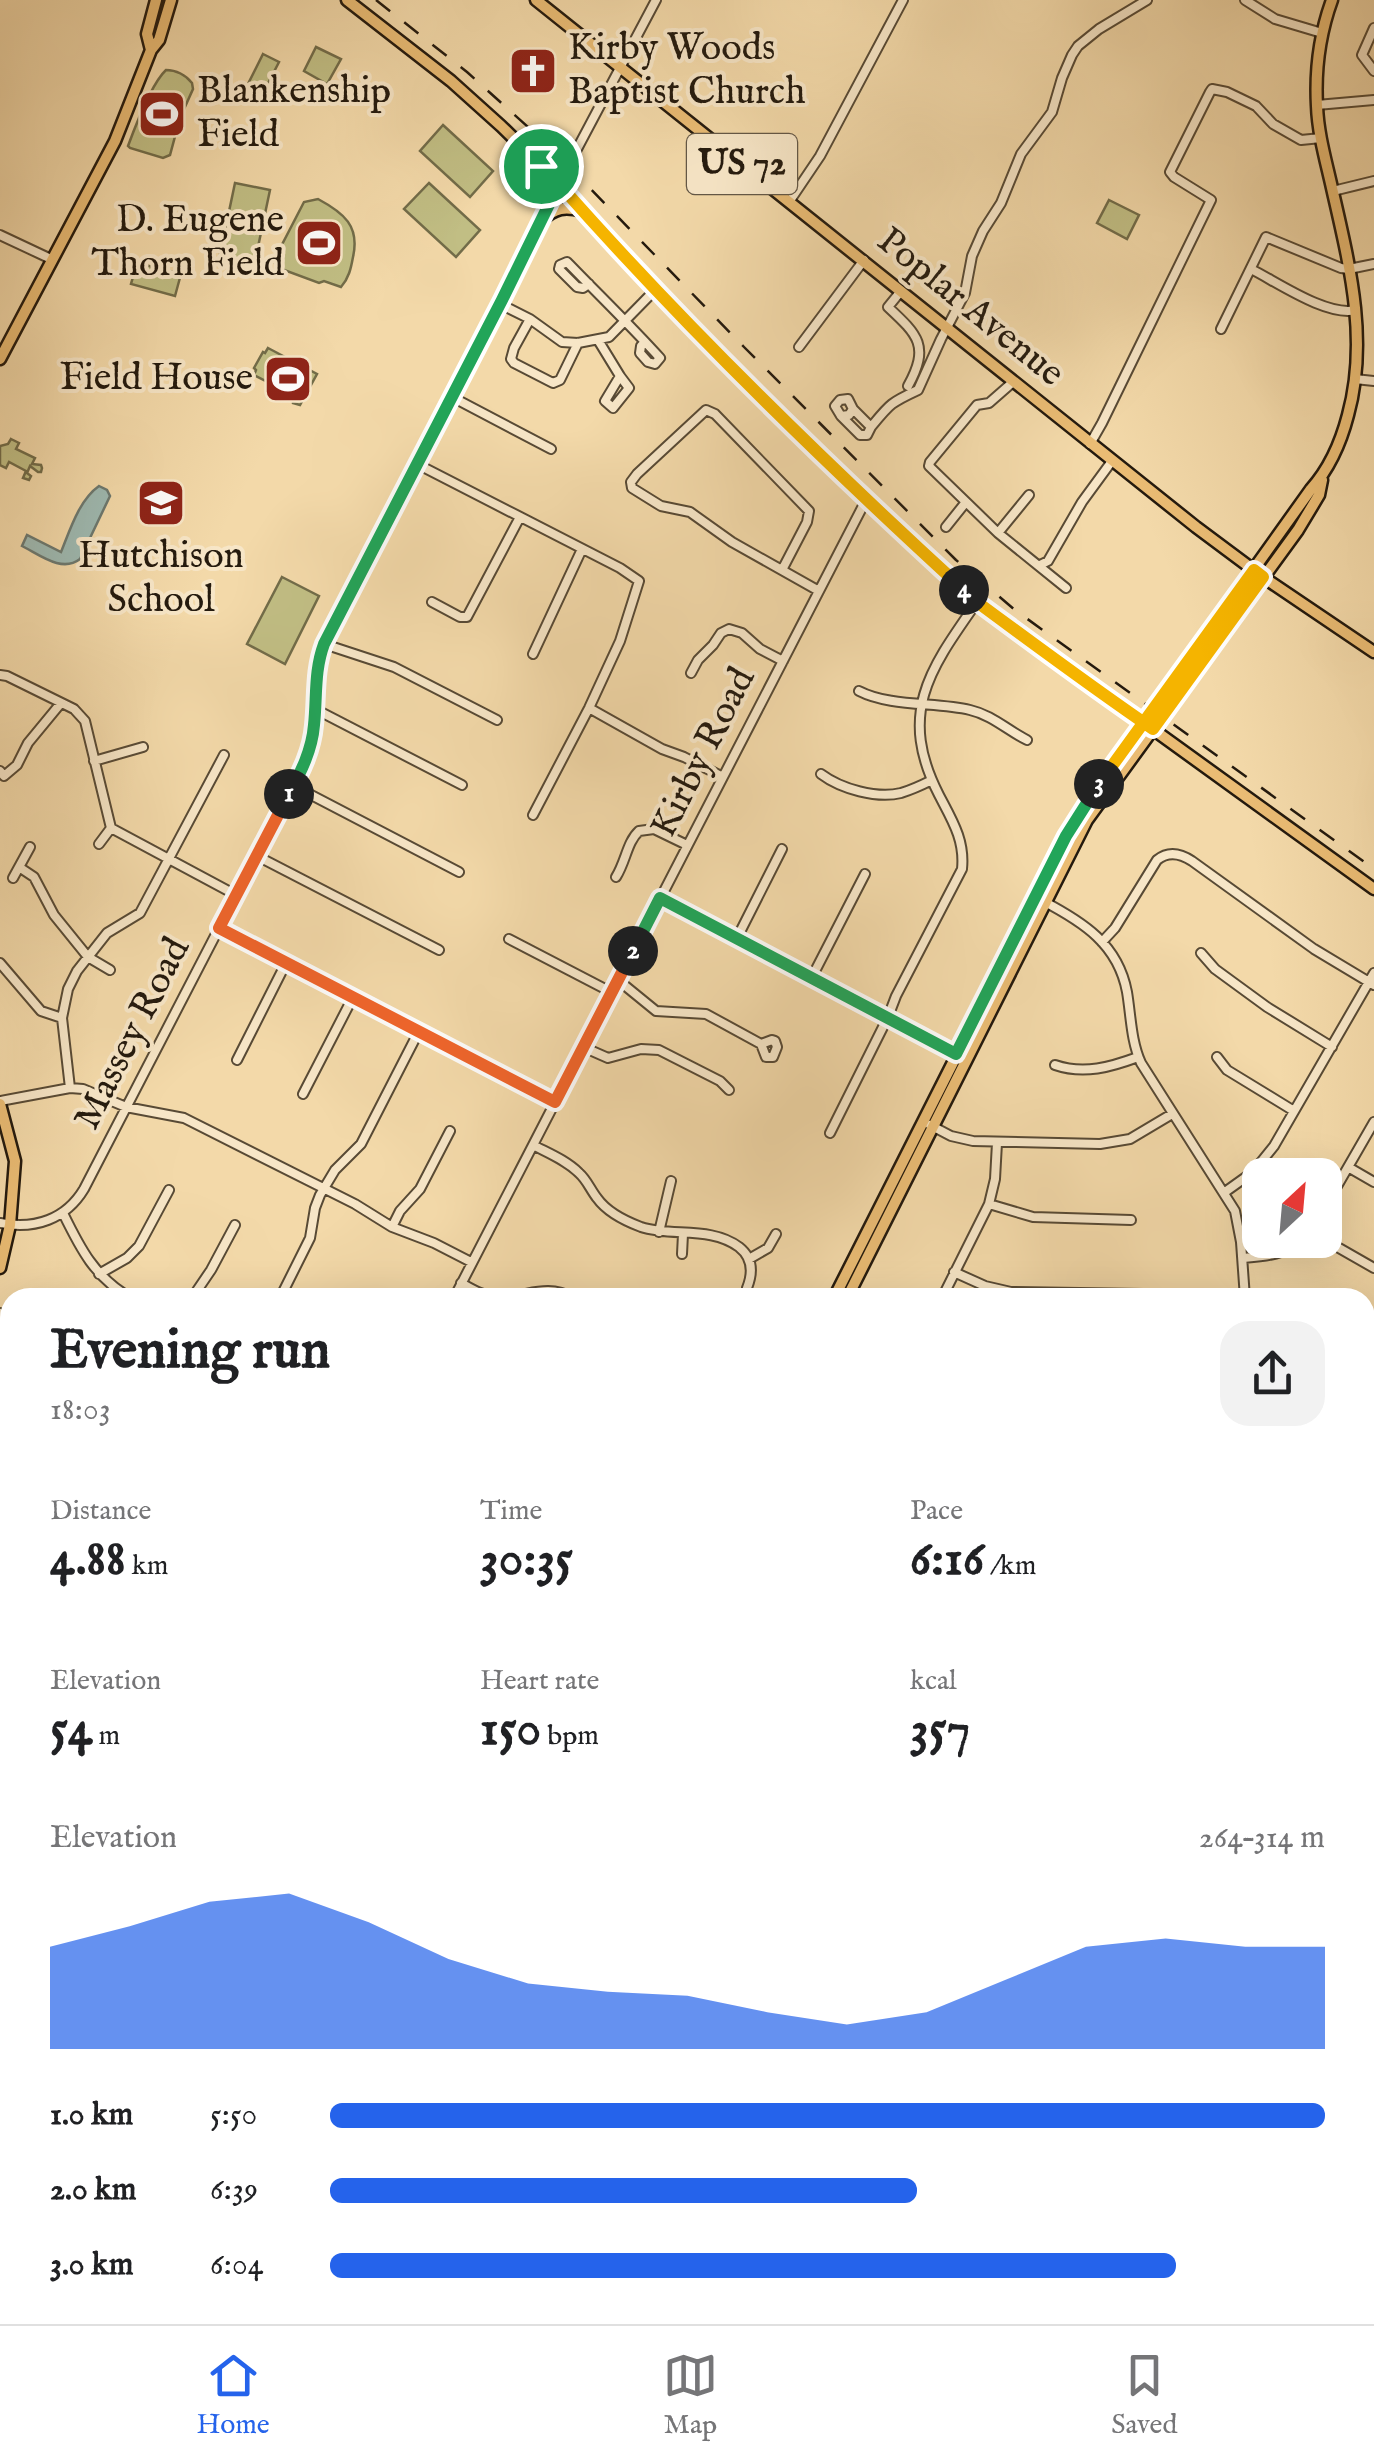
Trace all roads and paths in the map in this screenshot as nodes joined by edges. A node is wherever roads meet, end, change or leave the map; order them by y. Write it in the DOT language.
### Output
graph roads {
  1 [pos="156,0"];
  2 [pos="171,0"];
  3 [pos="347,0"];
  4 [pos="536,0"];
  5 [pos="656,0"];
  6 [pos="904,0"];
  7 [pos="1146,0"];
  8 [pos="1246,0"];
  9 [pos="1332,0"];
  10 [pos="1374,28"];
  11 [pos="1322,33"];
  12 [pos="151,50"];
  13 [pos="620,68"];
  14 [pos="1374,71"];
  15 [pos="1374,100"];
  16 [pos="1317,105"];
  17 [pos="1320,138"];
  18 [pos="541,166"];
  19 [pos="568,169"];
  20 [pos="1374,181"];
  21 [pos="559,184"];
  22 [pos="1332,192"];
  23 [pos="790,202"];
  24 [pos="584,212"];
  25 [pos="542,220"];
  26 [pos="0,235"];
  27 [pos="51,260"];
  28 [pos="864,260"];
  29 [pos="1374,264"];
  30 [pos="1250,269"];
  31 [pos="1350,269"];
  32 [pos="589,284"];
  33 [pos="656,290"];
  34 [pos="901,291"];
  35 [pos="500,304"];
  36 [pos="1356,310"];
  37 [pos="530,319"];
  38 [pos="624,320"];
  39 [pos="947,329"];
  40 [pos="1221,329"];
  41 [pos="598,340"];
  42 [pos="645,342"];
  43 [pos="578,343"];
  44 [pos="799,348"];
  45 [pos="0,359"];
  46 [pos="922,369"];
  47 [pos="620,376"];
  48 [pos="1355,379"];
  49 [pos="1013,382"];
  50 [pos="1374,382"];
  51 [pos="908,386"];
  52 [pos="452,397"];
  53 [pos="853,409"];
  54 [pos="841,416"];
  55 [pos="871,427"];
  56 [pos="1090,444"];
  57 [pos="552,449"];
  58 [pos="1112,461"];
  59 [pos="417,464"];
  60 [pos="1029,495"];
  61 [pos="866,500"];
  62 [pos="966,502"];
  63 [pos="520,517"];
  64 [pos="946,527"];
  65 [pos="998,532"];
  66 [pos="582,549"];
  67 [pos="1040,565"];
  68 [pos="782,570"];
  69 [pos="1258,574"];
  70 [pos="1066,588"];
  71 [pos="819,590"];
  72 [pos="432,602"];
  73 [pos="977,602"];
  74 [pos="324,644"];
  75 [pos="1374,652"];
  76 [pos="533,654"];
  77 [pos="783,661"];
  78 [pos="691,673"];
  79 [pos="0,675"];
  80 [pos="859,691"];
  81 [pos="60,702"];
  82 [pos="922,704"];
  83 [pos="589,708"];
  84 [pos="315,709"];
  85 [pos="496,720"];
  86 [pos="1148,726"];
  87 [pos="1027,740"];
  88 [pos="143,747"];
  89 [pos="224,755"];
  90 [pos="94,761"];
  91 [pos="0,770"];
  92 [pos="821,774"];
  93 [pos="723,777"];
  94 [pos="932,780"];
  95 [pos="462,785"];
  96 [pos="294,786"];
  97 [pos="533,815"];
  98 [pos="111,828"];
  99 [pos="99,844"];
  100 [pos="687,845"];
  101 [pos="30,847"];
  102 [pos="782,850"];
  103 [pos="257,856"];
  104 [pos="169,860"];
  105 [pos="19,867"];
  106 [pos="459,872"];
  107 [pos="864,874"];
  108 [pos="616,877"];
  109 [pos="13,878"];
  110 [pos="1374,889"];
  111 [pos="236,895"];
  112 [pos="660,898"];
  113 [pos="1040,900"];
  114 [pos="219,928"];
  115 [pos="737,938"];
  116 [pos="509,939"];
  117 [pos="1102,942"];
  118 [pos="440,950"];
  119 [pos="1202,953"];
  120 [pos="88,957"];
  121 [pos="0,963"];
  122 [pos="286,963"];
  123 [pos="110,970"];
  124 [pos="1374,972"];
  125 [pos="812,977"];
  126 [pos="618,980"];
  127 [pos="1371,984"];
  128 [pos="611,992"];
  129 [pos="353,997"];
  130 [pos="888,1017"];
  131 [pos="62,1018"];
  132 [pos="419,1032"];
  133 [pos="760,1044"];
  134 [pos="584,1047"];
  135 [pos="1332,1047"];
  136 [pos="956,1054"];
  137 [pos="1138,1056"];
  138 [pos="1217,1057"];
  139 [pos="236,1060"];
  140 [pos="968,1060"];
  141 [pos="1056,1065"];
  142 [pos="70,1088"];
  143 [pos="729,1090"];
  144 [pos="303,1094"];
  145 [pos="0,1102"];
  146 [pos="555,1102"];
  147 [pos="126,1107"];
  148 [pos="1294,1111"];
  149 [pos="1172,1114"];
  150 [pos="922,1121"];
  151 [pos="1374,1122"];
  152 [pos="933,1127"];
  153 [pos="450,1131"];
  154 [pos="830,1133"];
  155 [pos="997,1143"];
  156 [pos="532,1145"];
  157 [pos="1348,1167"];
  158 [pos="1342,1177"];
  159 [pos="671,1180"];
  160 [pos="1374,1182"];
  161 [pos="324,1188"];
  162 [pos="169,1190"];
  163 [pos="1225,1192"];
  164 [pos="989,1204"];
  165 [pos="64,1213"];
  166 [pos="1131,1220"];
  167 [pos="5,1224"];
  168 [pos="235,1225"];
  169 [pos="392,1227"];
  170 [pos="659,1232"];
  171 [pos="682,1234"];
  172 [pos="776,1234"];
  173 [pos="1242,1250"];
  174 [pos="1342,1250"];
  175 [pos="682,1254"];
  176 [pos="1243,1258"];
  177 [pos="749,1259"];
  178 [pos="472,1262"];
  179 [pos="0,1268"];
  180 [pos="1374,1268"];
  181 [pos="954,1272"];
  182 [pos="99,1274"];
  183 [pos="461,1283"];
  184 [pos="115,1288"];
  185 [pos="199,1288"];
  186 [pos="285,1288"];
  187 [pos="459,1288"];
  188 [pos="473,1288"];
  189 [pos="748,1288"];
  190 [pos="839,1288"];
  191 [pos="853,1288"];
  192 [pos="947,1288"];
  193 [pos="993,1288"];
  194 [pos="1244,1288"];
  1 -- 12 [label="main road"];
  2 -- 12 [label="main road"];
  3 -- 18 [label="main road"];
  4 -- 13 [label="main road, Poplar Avenue / US 72"];
  5 -- 13 [label="street, Massey Road"];
  6 -- 23 [label="street"];
  7 -- 39 [label="street"];
  8 -- 11 [label="street"];
  9 -- 11 [label="main road"];
  10 -- 14 [label="street"];
  11 -- 16 [label="main road"];
  12 -- 27 [label="main road"];
  13 -- 19 [label="street, Massey Road"];
  13 -- 23 [label="main road, Poplar Avenue / US 72"];
  15 -- 16 [label="street"];
  16 -- 17 [label="main road"];
  17 -- 22 [label="main road"];
  17 -- 56 [label="street"];
  18 -- 19 [label="main road"];
  18 -- 21 [label="main road"];
  19 -- 21 [label="street, Massey Road"];
  20 -- 22 [label="street"];
  21 -- 24 [label="main road"];
  21 -- 25 [label="street, Massey Road"];
  22 -- 31 [label="main road"];
  23 -- 28 [label="main road, Poplar Avenue / US 72"];
  24 -- 25 [label="main road"];
  24 -- 33 [label="main road"];
  25 -- 35 [label="street, Massey Road"];
  26 -- 27 [label="street"];
  27 -- 45 [label="main road"];
  28 -- 34 [label="main road, Poplar Avenue / US 72"];
  28 -- 44 [label="street"];
  29 -- 31 [label="street"];
  30 -- 31 [label="street"];
  30 -- 36 [label="street"];
  30 -- 40 [label="street"];
  31 -- 36 [label="main road"];
  32 -- 38 [label="street"];
  33 -- 38 [label="street"];
  33 -- 61 [label="main road"];
  34 -- 39 [label="main road, Poplar Avenue / US 72"];
  34 -- 46 [label="street"];
  35 -- 37 [label="street"];
  35 -- 52 [label="street, Massey Road"];
  36 -- 48 [label="main road"];
  37 -- 43 [label="street"];
  37 -- 43 [label="street"];
  38 -- 41 [label="street"];
  38 -- 42 [label="street"];
  39 -- 46 [label="street"];
  39 -- 49 [label="main road, Poplar Avenue / US 72"];
  41 -- 43 [label="street"];
  41 -- 47 [label="street"];
  46 -- 51 [label="street"];
  46 -- 55 [label="street"];
  48 -- 50 [label="street"];
  48 -- 69 [label="main road"];
  49 -- 56 [label="main road, Poplar Avenue / US 72"];
  49 -- 62 [label="street"];
  52 -- 57 [label="street"];
  52 -- 59 [label="street, Massey Road"];
  53 -- 54 [label="street"];
  53 -- 54 [label="street"];
  53 -- 55 [label="street"];
  54 -- 55 [label="street"];
  56 -- 58 [label="main road, Poplar Avenue / US 72"];
  58 -- 67 [label="street"];
  58 -- 69 [label="main road, Poplar Avenue / US 72"];
  59 -- 63 [label="street"];
  59 -- 74 [label="street, Massey Road"];
  60 -- 65 [label="street"];
  61 -- 71 [label="street, Kirby Road"];
  61 -- 73 [label="main road"];
  62 -- 64 [label="street"];
  62 -- 65 [label="street"];
  63 -- 66 [label="street"];
  63 -- 72 [label="street"];
  65 -- 67 [label="street"];
  66 -- 76 [label="street"];
  66 -- 83 [label="street"];
  67 -- 70 [label="street"];
  68 -- 68 [label="street"];
  68 -- 71 [label="street"];
  69 -- 75 [label="main road, Poplar Avenue / US 72"];
  69 -- 86 [label="main road"];
  71 -- 77 [label="street, Kirby Road"];
  73 -- 82 [label="street"];
  73 -- 86 [label="main road"];
  74 -- 84 [label="street, Massey Road"];
  74 -- 85 [label="street"];
  77 -- 78 [label="street"];
  77 -- 93 [label="street, Kirby Road"];
  79 -- 81 [label="street"];
  80 -- 82 [label="street"];
  81 -- 90 [label="street"];
  81 -- 91 [label="street"];
  82 -- 87 [label="street"];
  82 -- 94 [label="street"];
  83 -- 93 [label="street"];
  83 -- 97 [label="street"];
  84 -- 95 [label="street"];
  84 -- 96 [label="street, Massey Road"];
  86 -- 110 [label="main road"];
  86 -- 113 [label="main road"];
  88 -- 90 [label="street"];
  89 -- 104 [label="street"];
  90 -- 98 [label="street"];
  92 -- 94 [label="street"];
  93 -- 100 [label="street, Kirby Road"];
  94 -- 130 [label="street"];
  96 -- 103 [label="street, Massey Road"];
  96 -- 106 [label="street"];
  98 -- 99 [label="street"];
  98 -- 104 [label="street"];
  100 -- 108 [label="street"];
  100 -- 112 [label="street, Kirby Road"];
  101 -- 105 [label="street"];
  102 -- 115 [label="street"];
  103 -- 111 [label="street, Massey Road"];
  103 -- 118 [label="street"];
  104 -- 111 [label="street"];
  104 -- 120 [label="street"];
  105 -- 109 [label="street"];
  105 -- 120 [label="street"];
  107 -- 125 [label="street"];
  111 -- 114 [label="street, Massey Road"];
  112 -- 115 [label="street"];
  112 -- 126 [label="street, Kirby Road"];
  113 -- 117 [label="street"];
  113 -- 136 [label="main road"];
  113 -- 140 [label="main road"];
  114 -- 122 [label="street"];
  114 -- 147 [label="street, Massey Road"];
  115 -- 125 [label="street"];
  116 -- 128 [label="street"];
  117 -- 127 [label="street"];
  117 -- 137 [label="street"];
  119 -- 135 [label="street"];
  120 -- 123 [label="street"];
  120 -- 131 [label="street"];
  121 -- 131 [label="street"];
  122 -- 129 [label="street"];
  122 -- 139 [label="street"];
  124 -- 127 [label="street"];
  125 -- 130 [label="street"];
  126 -- 128 [label="street, Kirby Road"];
  126 -- 133 [label="street"];
  127 -- 135 [label="street"];
  128 -- 134 [label="street, Kirby Road"];
  129 -- 132 [label="street"];
  129 -- 144 [label="street"];
  130 -- 136 [label="street"];
  130 -- 154 [label="street"];
  131 -- 142 [label="street"];
  132 -- 146 [label="street"];
  132 -- 161 [label="street"];
  134 -- 143 [label="street"];
  134 -- 146 [label="street, Kirby Road"];
  135 -- 148 [label="street"];
  136 -- 140 [label="street"];
  136 -- 150 [label="main road"];
  137 -- 141 [label="street"];
  137 -- 149 [label="street"];
  138 -- 148 [label="street"];
  140 -- 152 [label="main road"];
  142 -- 145 [label="street"];
  142 -- 147 [label="street"];
  145 -- 167 [label="main road"];
  146 -- 156 [label="street, Kirby Road"];
  147 -- 161 [label="street"];
  147 -- 165 [label="street, Massey Road"];
  148 -- 163 [label="street"];
  149 -- 155 [label="street"];
  149 -- 163 [label="street"];
  150 -- 152 [label="street"];
  150 -- 190 [label="main road"];
  151 -- 157 [label="street"];
  152 -- 155 [label="street"];
  152 -- 191 [label="main road"];
  153 -- 169 [label="street"];
  155 -- 164 [label="street"];
  156 -- 170 [label="street"];
  156 -- 178 [label="street, Kirby Road"];
  157 -- 158 [label="street"];
  157 -- 160 [label="street"];
  159 -- 170 [label="street"];
  161 -- 169 [label="street"];
  161 -- 186 [label="street"];
  162 -- 182 [label="street"];
  163 -- 173 [label="street"];
  164 -- 166 [label="street"];
  164 -- 181 [label="street"];
  165 -- 167 [label="street"];
  165 -- 182 [label="street"];
  167 -- 179 [label="main road"];
  168 -- 185 [label="street"];
  169 -- 178 [label="street"];
  170 -- 171 [label="street"];
  171 -- 175 [label="street"];
  171 -- 177 [label="street"];
  172 -- 177 [label="street"];
  174 -- 180 [label="street"];
  176 -- 194 [label="street"];
  177 -- 189 [label="street"];
  178 -- 183 [label="street, Kirby Road"];
  181 -- 192 [label="street"];
  181 -- 193 [label="street"];
  182 -- 184 [label="street"];
  183 -- 187 [label="street, Kirby Road"];
  183 -- 188 [label="street"];
}
